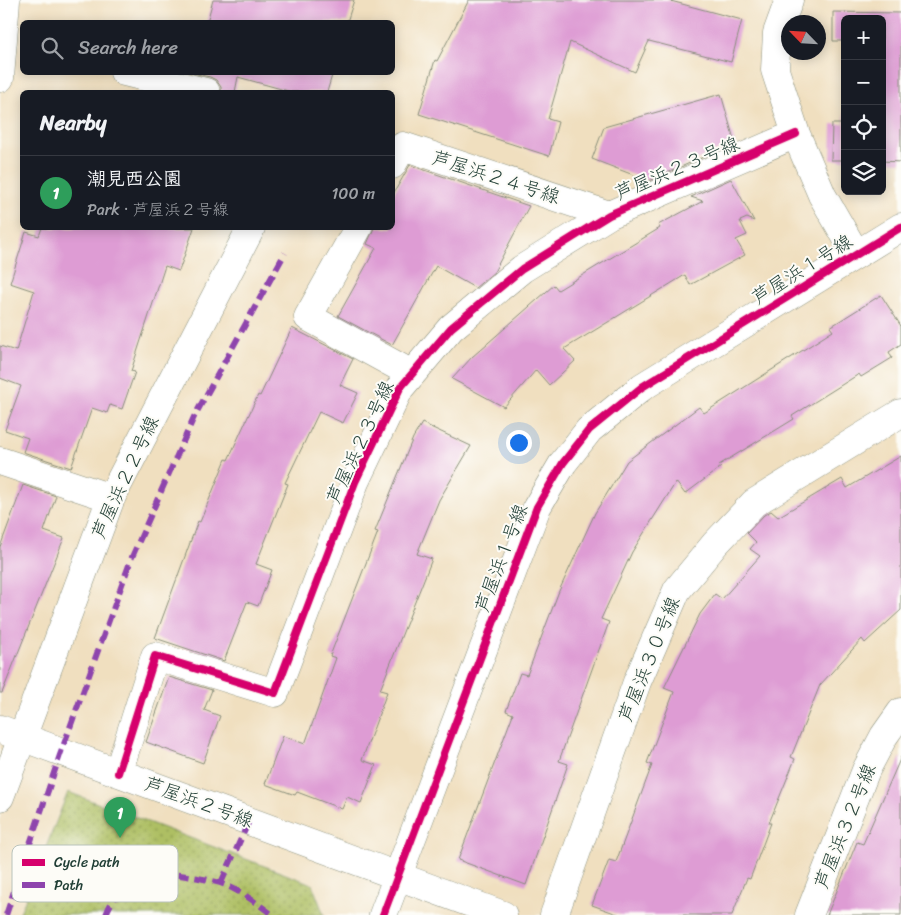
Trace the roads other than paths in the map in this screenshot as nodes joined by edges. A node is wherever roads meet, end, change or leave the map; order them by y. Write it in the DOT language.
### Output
graph roads {
  1 [pos="6,0"];
  2 [pos="789,0"];
  3 [pos="13,46"];
  4 [pos="136,75"];
  5 [pos="0,78"];
  6 [pos="198,90"];
  7 [pos="796,134"];
  8 [pos="395,160"];
  9 [pos="609,215"];
  10 [pos="901,227"];
  11 [pos="250,230"];
  12 [pos="357,230"];
  13 [pos="856,254"];
  14 [pos="412,374"];
  15 [pos="901,412"];
  16 [pos="0,460"];
  17 [pos="111,498"];
  18 [pos="901,712"];
  19 [pos="11,733"];
  20 [pos="118,773"];
  21 [pos="0,797"];
  22 [pos="398,876"];
  23 [pos="383,915"];
  24 [pos="504,915"];
  25 [pos="554,915"];
  26 [pos="809,915"];
  1 -- 3 [label="street"];
  2 -- 7 [label="street"];
  3 -- 5 [label="street"];
  4 -- 6 [label="street"];
  7 -- 9 [label="street, 芦屋浜２３号線"];
  7 -- 13 [label="street"];
  8 -- 9 [label="street, 芦屋浜２４号線"];
  9 -- 14 [label="street, 芦屋浜２３号線"];
  10 -- 13 [label="street, 芦屋浜１号線"];
  11 -- 17 [label="street, 芦屋浜２２号線"];
  12 -- 14 [label="street"];
  13 -- 22 [label="street, 芦屋浜１号線"];
  14 -- 20 [label="street, 芦屋浜２３号線"];
  15 -- 25 [label="street, 芦屋浜３０号線"];
  16 -- 17 [label="street"];
  17 -- 19 [label="street, 芦屋浜２２号線"];
  18 -- 26 [label="street, 芦屋浜３２号線"];
  19 -- 20 [label="street, 芦屋浜２号線"];
  19 -- 21 [label="street, 芦屋浜２２号線"];
  20 -- 22 [label="street, 芦屋浜２号線"];
  22 -- 23 [label="street, 芦屋浜１号線"];
  22 -- 24 [label="street, 芦屋浜２号線"];
}
